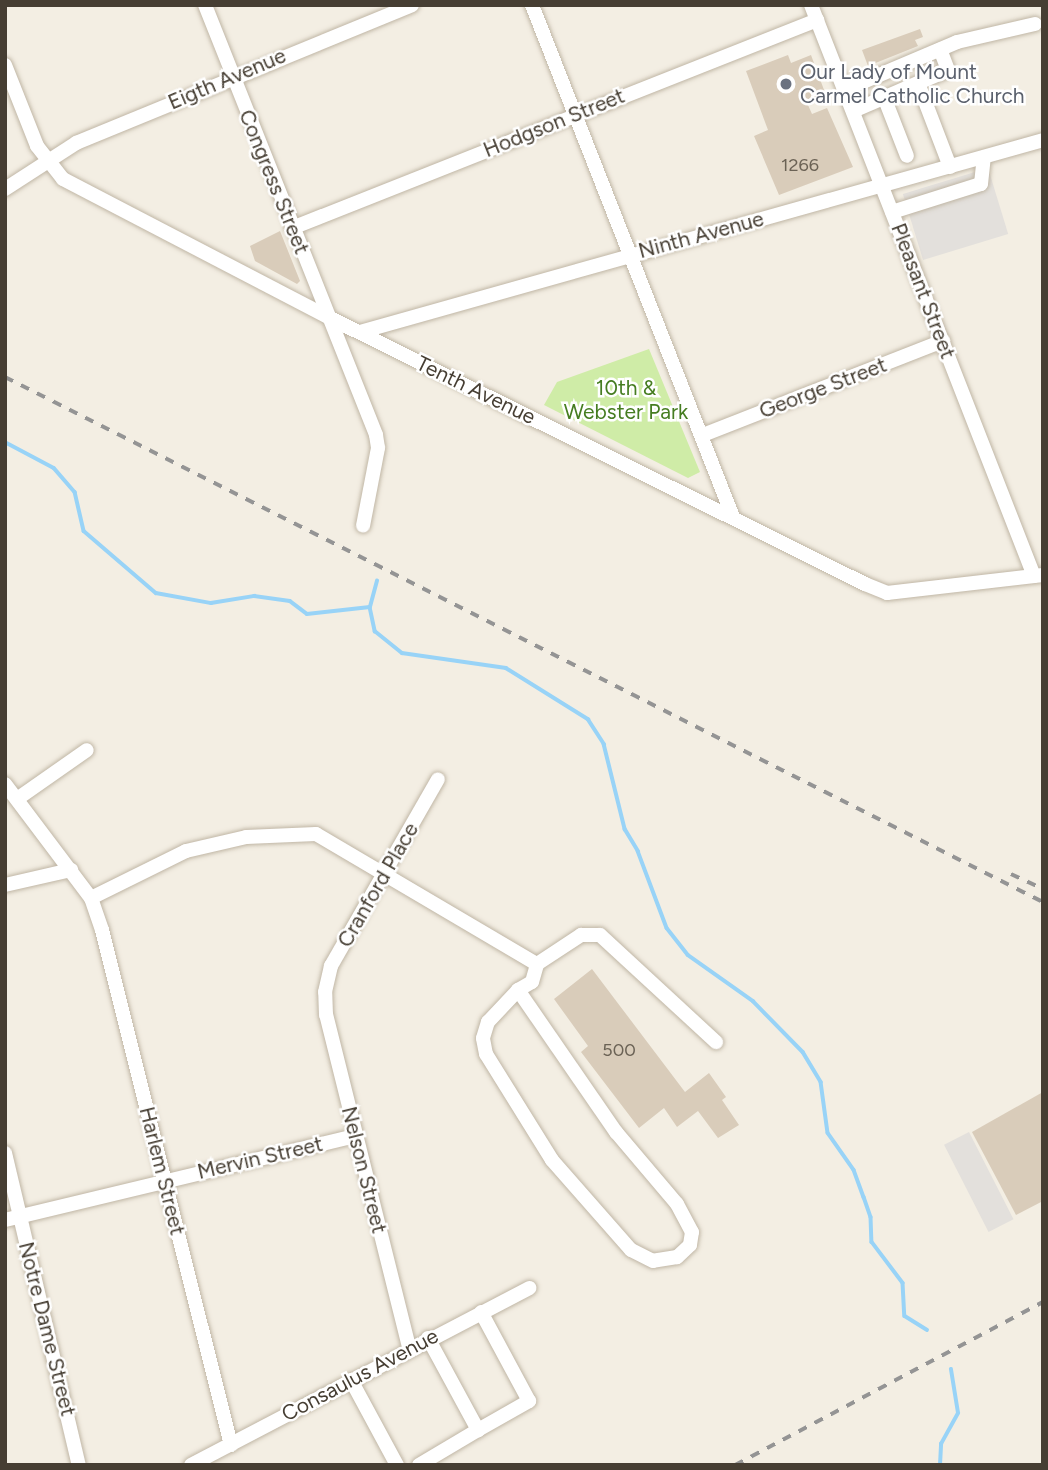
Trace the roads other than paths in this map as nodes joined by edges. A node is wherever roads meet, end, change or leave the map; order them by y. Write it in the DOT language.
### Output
graph roads {
  1 [pos="205,5"];
  2 [pos="412,5"];
  3 [pos="532,5"];
  4 [pos="811,5"];
  5 [pos="817,20"];
  6 [pos="1035,24"];
  7 [pos="940,49"];
  8 [pos="5,65"];
  9 [pos="232,75"];
  10 [pos="918,83"];
  11 [pos="844,90"];
  12 [pos="884,97"];
  13 [pos="853,111"];
  14 [pos="575,114"];
  15 [pos="1043,140"];
  16 [pos="907,156"];
  17 [pos="984,157"];
  18 [pos="46,161"];
  19 [pos="950,167"];
  20 [pos="882,186"];
  21 [pos="5,189"];
  22 [pos="892,212"];
  23 [pos="292,228"];
  24 [pos="631,254"];
  25 [pos="330,318"];
  26 [pos="360,332"];
  27 [pos="943,341"];
  28 [pos="704,435"];
  29 [pos="733,517"];
  30 [pos="363,526"];
  31 [pos="1039,576"];
  32 [pos="87,750"];
  33 [pos="438,779"];
  34 [pos="5,784"];
  35 [pos="17,799"];
  36 [pos="71,870"];
  37 [pos="385,876"];
  38 [pos="5,885"];
  39 [pos="91,898"];
  40 [pos="537,964"];
  41 [pos="519,990"];
  42 [pos="325,992"];
  43 [pos="716,1042"];
  44 [pos="355,1136"];
  45 [pos="5,1153"];
  46 [pos="165,1181"];
  47 [pos="12,1218"];
  48 [pos="530,1288"];
  49 [pos="481,1312"];
  50 [pos="428,1338"];
  51 [pos="409,1348"];
  52 [pos="351,1380"];
  53 [pos="478,1430"];
  54 [pos="230,1446"];
  55 [pos="79,1465"];
  56 [pos="192,1465"];
  57 [pos="397,1465"];
  58 [pos="419,1465"];
  1 -- 9 [label="street, Congress Street"];
  2 -- 9 [label="street, Eigth Avenue"];
  3 -- 14 [label="street"];
  4 -- 5 [label="street, Pleasant Street"];
  5 -- 11 [label="street, Pleasant Street"];
  5 -- 14 [label="street, Hodgson Street"];
  6 -- 7 [label="street"];
  7 -- 10 [label="street"];
  7 -- 11 [label="street"];
  8 -- 18 [label="street"];
  9 -- 18 [label="street, Eigth Avenue"];
  9 -- 23 [label="street, Congress Street"];
  10 -- 12 [label="street"];
  10 -- 19 [label="street"];
  11 -- 13 [label="street, Pleasant Street"];
  12 -- 13 [label="street"];
  12 -- 16 [label="street"];
  13 -- 20 [label="street, Pleasant Street"];
  14 -- 23 [label="street, Hodgson Street"];
  14 -- 24 [label="street"];
  15 -- 17 [label="street, Ninth Avenue"];
  17 -- 19 [label="street, Ninth Avenue"];
  17 -- 22 [label="street"];
  18 -- 21 [label="street, Eigth Avenue"];
  18 -- 25 [label="street, Tenth Avenue"];
  19 -- 20 [label="street, Ninth Avenue"];
  20 -- 22 [label="street, Pleasant Street"];
  20 -- 24 [label="street, Ninth Avenue"];
  22 -- 27 [label="street, Pleasant Street"];
  23 -- 25 [label="street, Congress Street"];
  24 -- 26 [label="street, Ninth Avenue"];
  24 -- 28 [label="street"];
  25 -- 26 [label="street, Tenth Avenue"];
  25 -- 30 [label="street, Congress Street"];
  26 -- 29 [label="street, Tenth Avenue"];
  27 -- 28 [label="street, George Street"];
  27 -- 31 [label="street, Pleasant Street"];
  28 -- 29 [label="street"];
  29 -- 31 [label="street, Tenth Avenue"];
  32 -- 35 [label="street"];
  33 -- 37 [label="street, Cranford Place"];
  34 -- 35 [label="street"];
  35 -- 36 [label="street"];
  36 -- 38 [label="street"];
  36 -- 39 [label="street"];
  37 -- 39 [label="street"];
  37 -- 40 [label="street"];
  37 -- 42 [label="street, Cranford Place"];
  39 -- 46 [label="street, Harlem Street"];
  40 -- 41 [label="street"];
  40 -- 43 [label="street"];
  41 -- 41 [label="street"];
  42 -- 44 [label="street, Nelson Street"];
  44 -- 46 [label="street, Mervin Street"];
  44 -- 51 [label="street, Nelson Street"];
  45 -- 47 [label="street, Notre Dame Street"];
  46 -- 47 [label="street, Mervin Street"];
  46 -- 54 [label="street, Harlem Street"];
  47 -- 55 [label="street, Notre Dame Street"];
  48 -- 49 [label="street, Consaulus Avenue"];
  49 -- 50 [label="street, Consaulus Avenue"];
  49 -- 53 [label="street"];
  50 -- 51 [label="street, Consaulus Avenue"];
  50 -- 53 [label="street"];
  51 -- 52 [label="street, Consaulus Avenue"];
  52 -- 54 [label="street, Consaulus Avenue"];
  52 -- 57 [label="street"];
  53 -- 58 [label="street"];
  54 -- 56 [label="street, Consaulus Avenue"];
}
